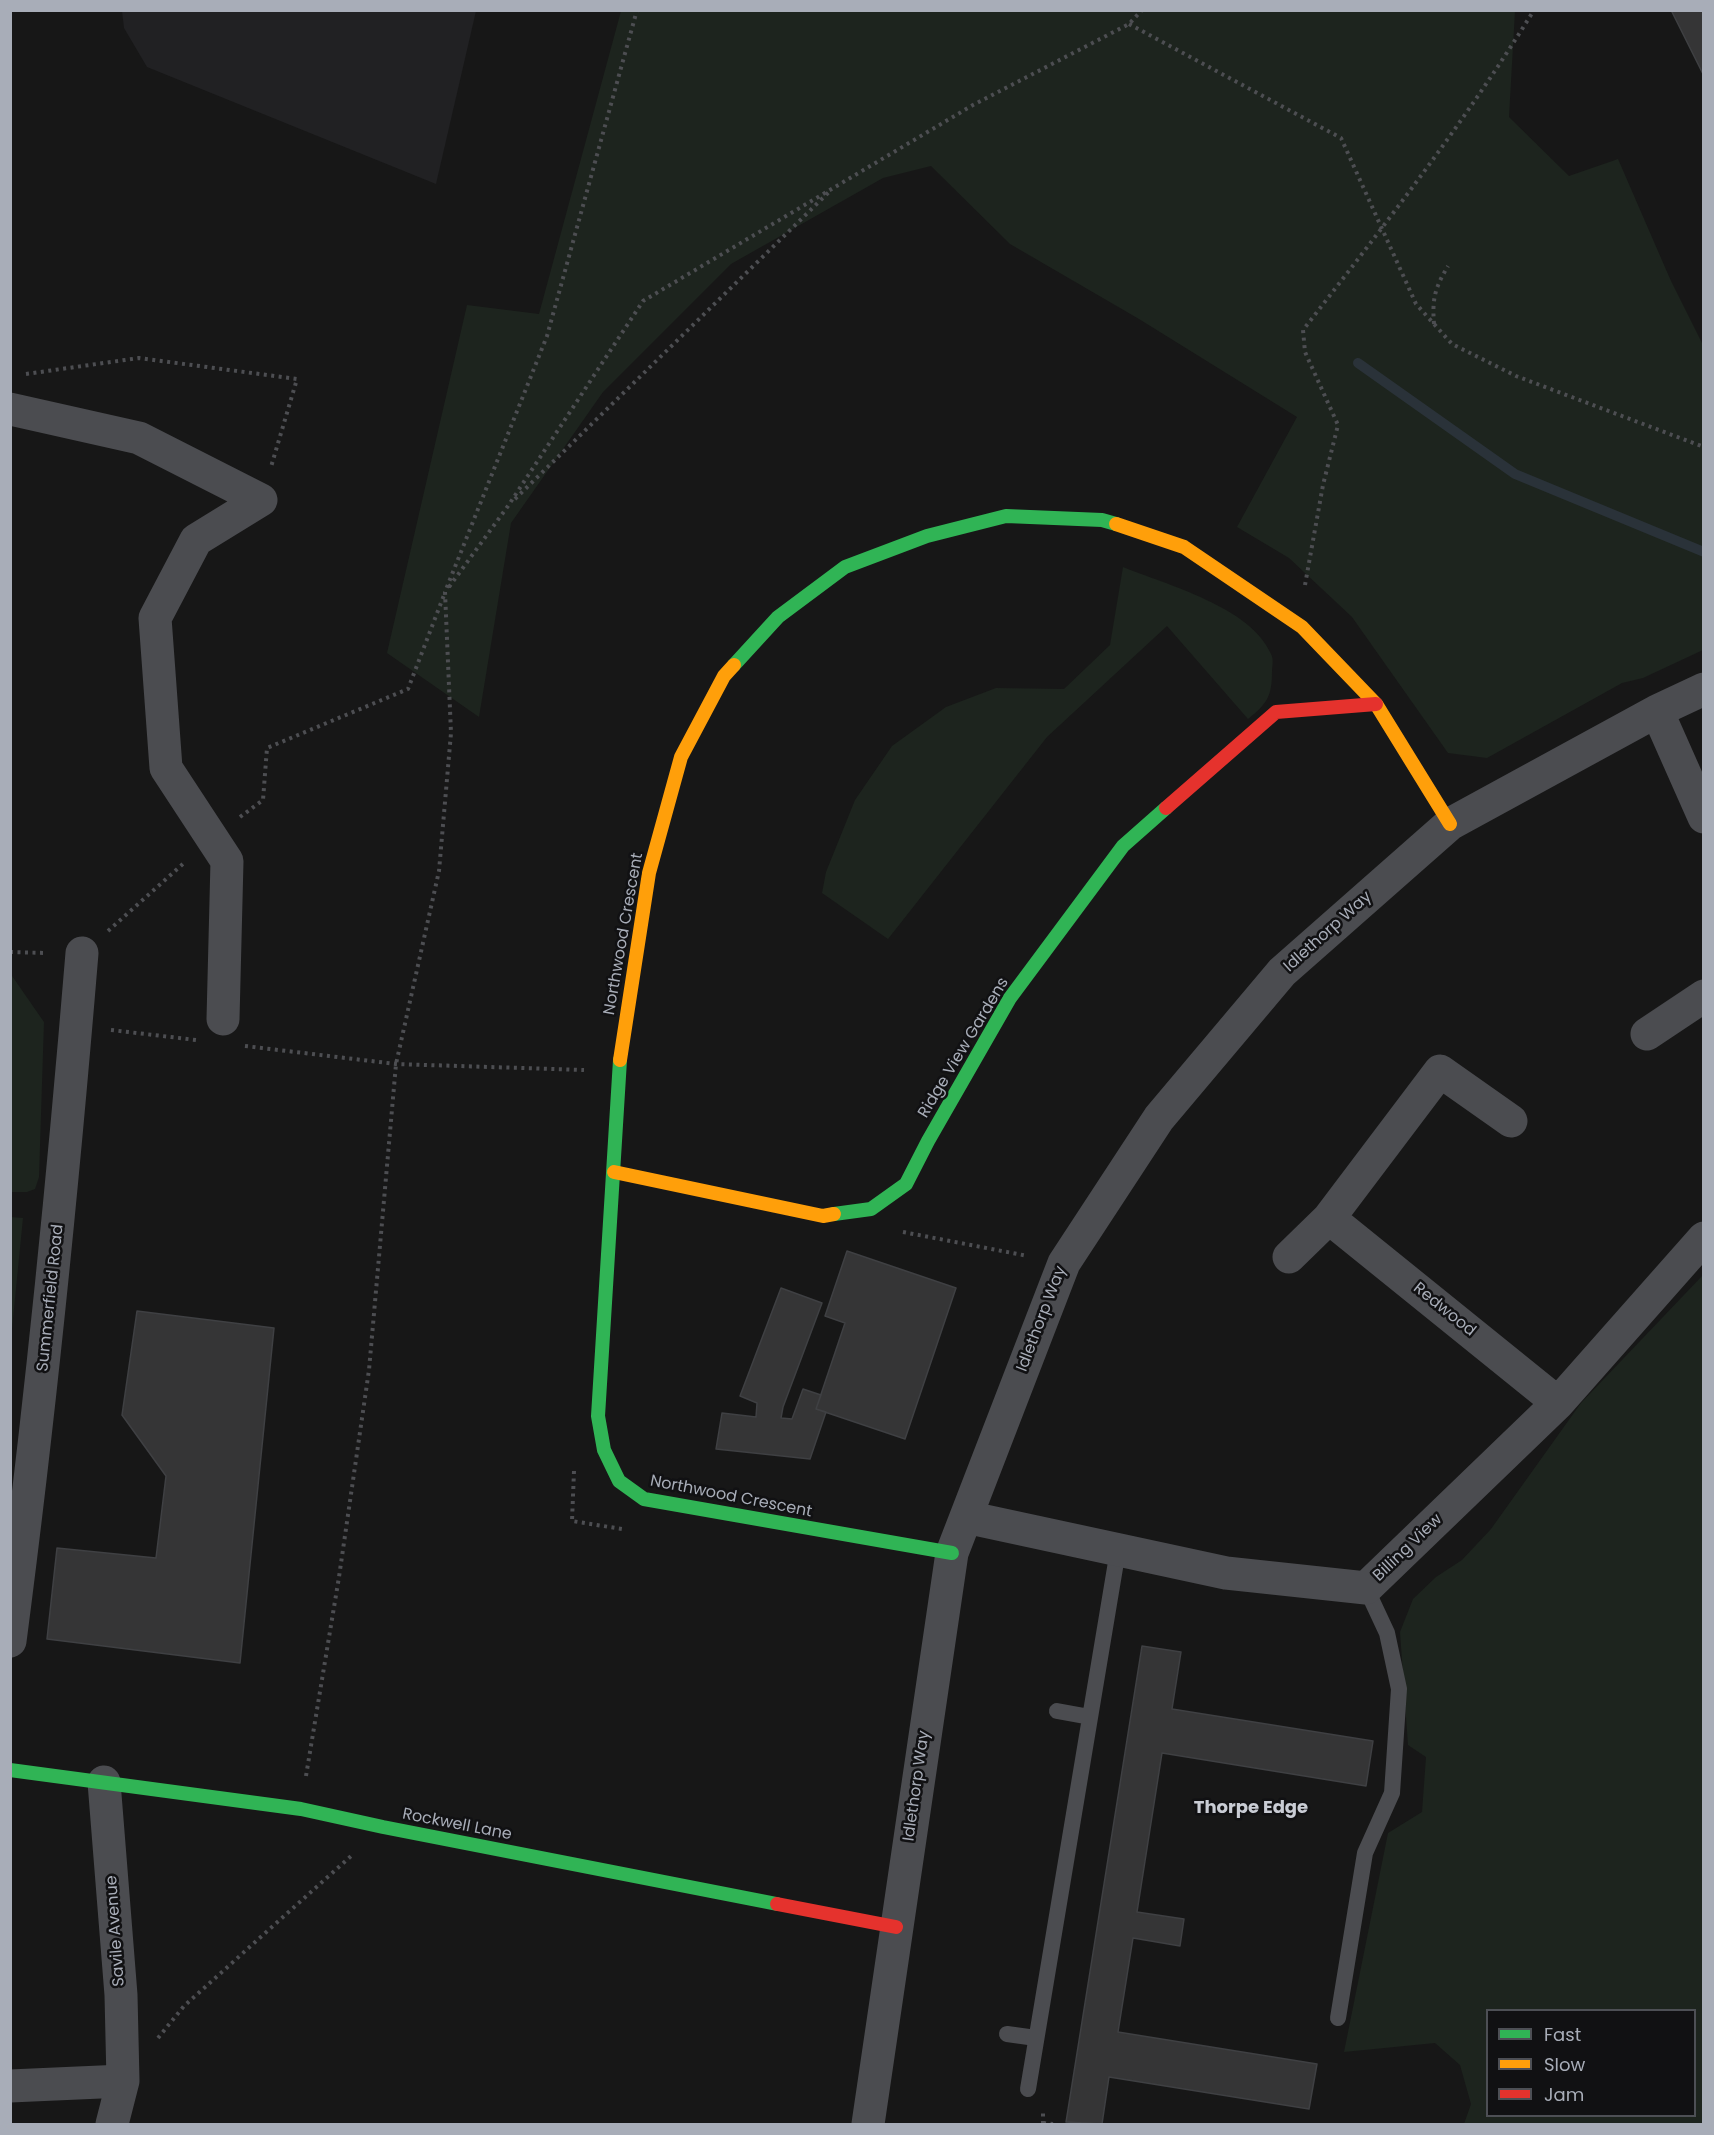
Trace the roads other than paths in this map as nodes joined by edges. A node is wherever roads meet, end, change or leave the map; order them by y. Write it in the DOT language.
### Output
graph roads {
  1 [pos="10,409"];
  2 [pos="1704,688"];
  3 [pos="1376,704"];
  4 [pos="1657,711"];
  5 [pos="1704,817"];
  6 [pos="1450,824"];
  7 [pos="82,953"];
  8 [pos="1704,996"];
  9 [pos="215,1030"];
  10 [pos="1647,1034"];
  11 [pos="1511,1121"];
  12 [pos="614,1173"];
  13 [pos="1329,1218"];
  14 [pos="1704,1238"];
  15 [pos="1289,1257"];
  16 [pos="1558,1403"];
  17 [pos="966,1517"];
  18 [pos="1118,1550"];
  19 [pos="952,1553"];
  20 [pos="1366,1588"];
  21 [pos="10,1641"];
  22 [pos="1057,1711"];
  23 [pos="1090,1717"];
  24 [pos="10,1770"];
  25 [pos="104,1782"];
  26 [pos="896,1928"];
  27 [pos="1338,2018"];
  28 [pos="1007,2034"];
  29 [pos="1036,2038"];
  30 [pos="123,2081"];
  31 [pos="10,2086"];
  32 [pos="1028,2089"];
  33 [pos="112,2124"];
  34 [pos="868,2124"];
  1 -- 9 [label="street"];
  2 -- 4 [label="street, Idlethorp Way"];
  3 -- 6 [label="street, Northwood Crescent"];
  3 -- 12 [label="street, Ridge View Gardens"];
  3 -- 12 [label="street, Northwood Crescent"];
  4 -- 5 [label="street"];
  4 -- 6 [label="street, Idlethorp Way"];
  6 -- 17 [label="street, Idlethorp Way"];
  7 -- 21 [label="street, Summerfield Road"];
  8 -- 10 [label="street"];
  11 -- 13 [label="street"];
  12 -- 19 [label="street, Northwood Crescent"];
  13 -- 15 [label="street"];
  13 -- 16 [label="street, Redwood"];
  14 -- 16 [label="street, Billing View"];
  16 -- 20 [label="street, Billing View"];
  17 -- 18 [label="street, Billing View"];
  17 -- 19 [label="street, Idlethorp Way"];
  18 -- 20 [label="street, Billing View"];
  18 -- 23 [label="lane"];
  19 -- 26 [label="street, Idlethorp Way"];
  20 -- 27 [label="lane"];
  22 -- 23 [label="lane"];
  23 -- 29 [label="lane"];
  24 -- 25 [label="street, Rockwell Lane"];
  25 -- 26 [label="street, Rockwell Lane"];
  25 -- 30 [label="street, Savile Avenue"];
  26 -- 34 [label="street, Idlethorp Way"];
  28 -- 29 [label="lane"];
  29 -- 32 [label="lane"];
  30 -- 31 [label="street"];
  30 -- 33 [label="street, Savile Avenue"];
}
